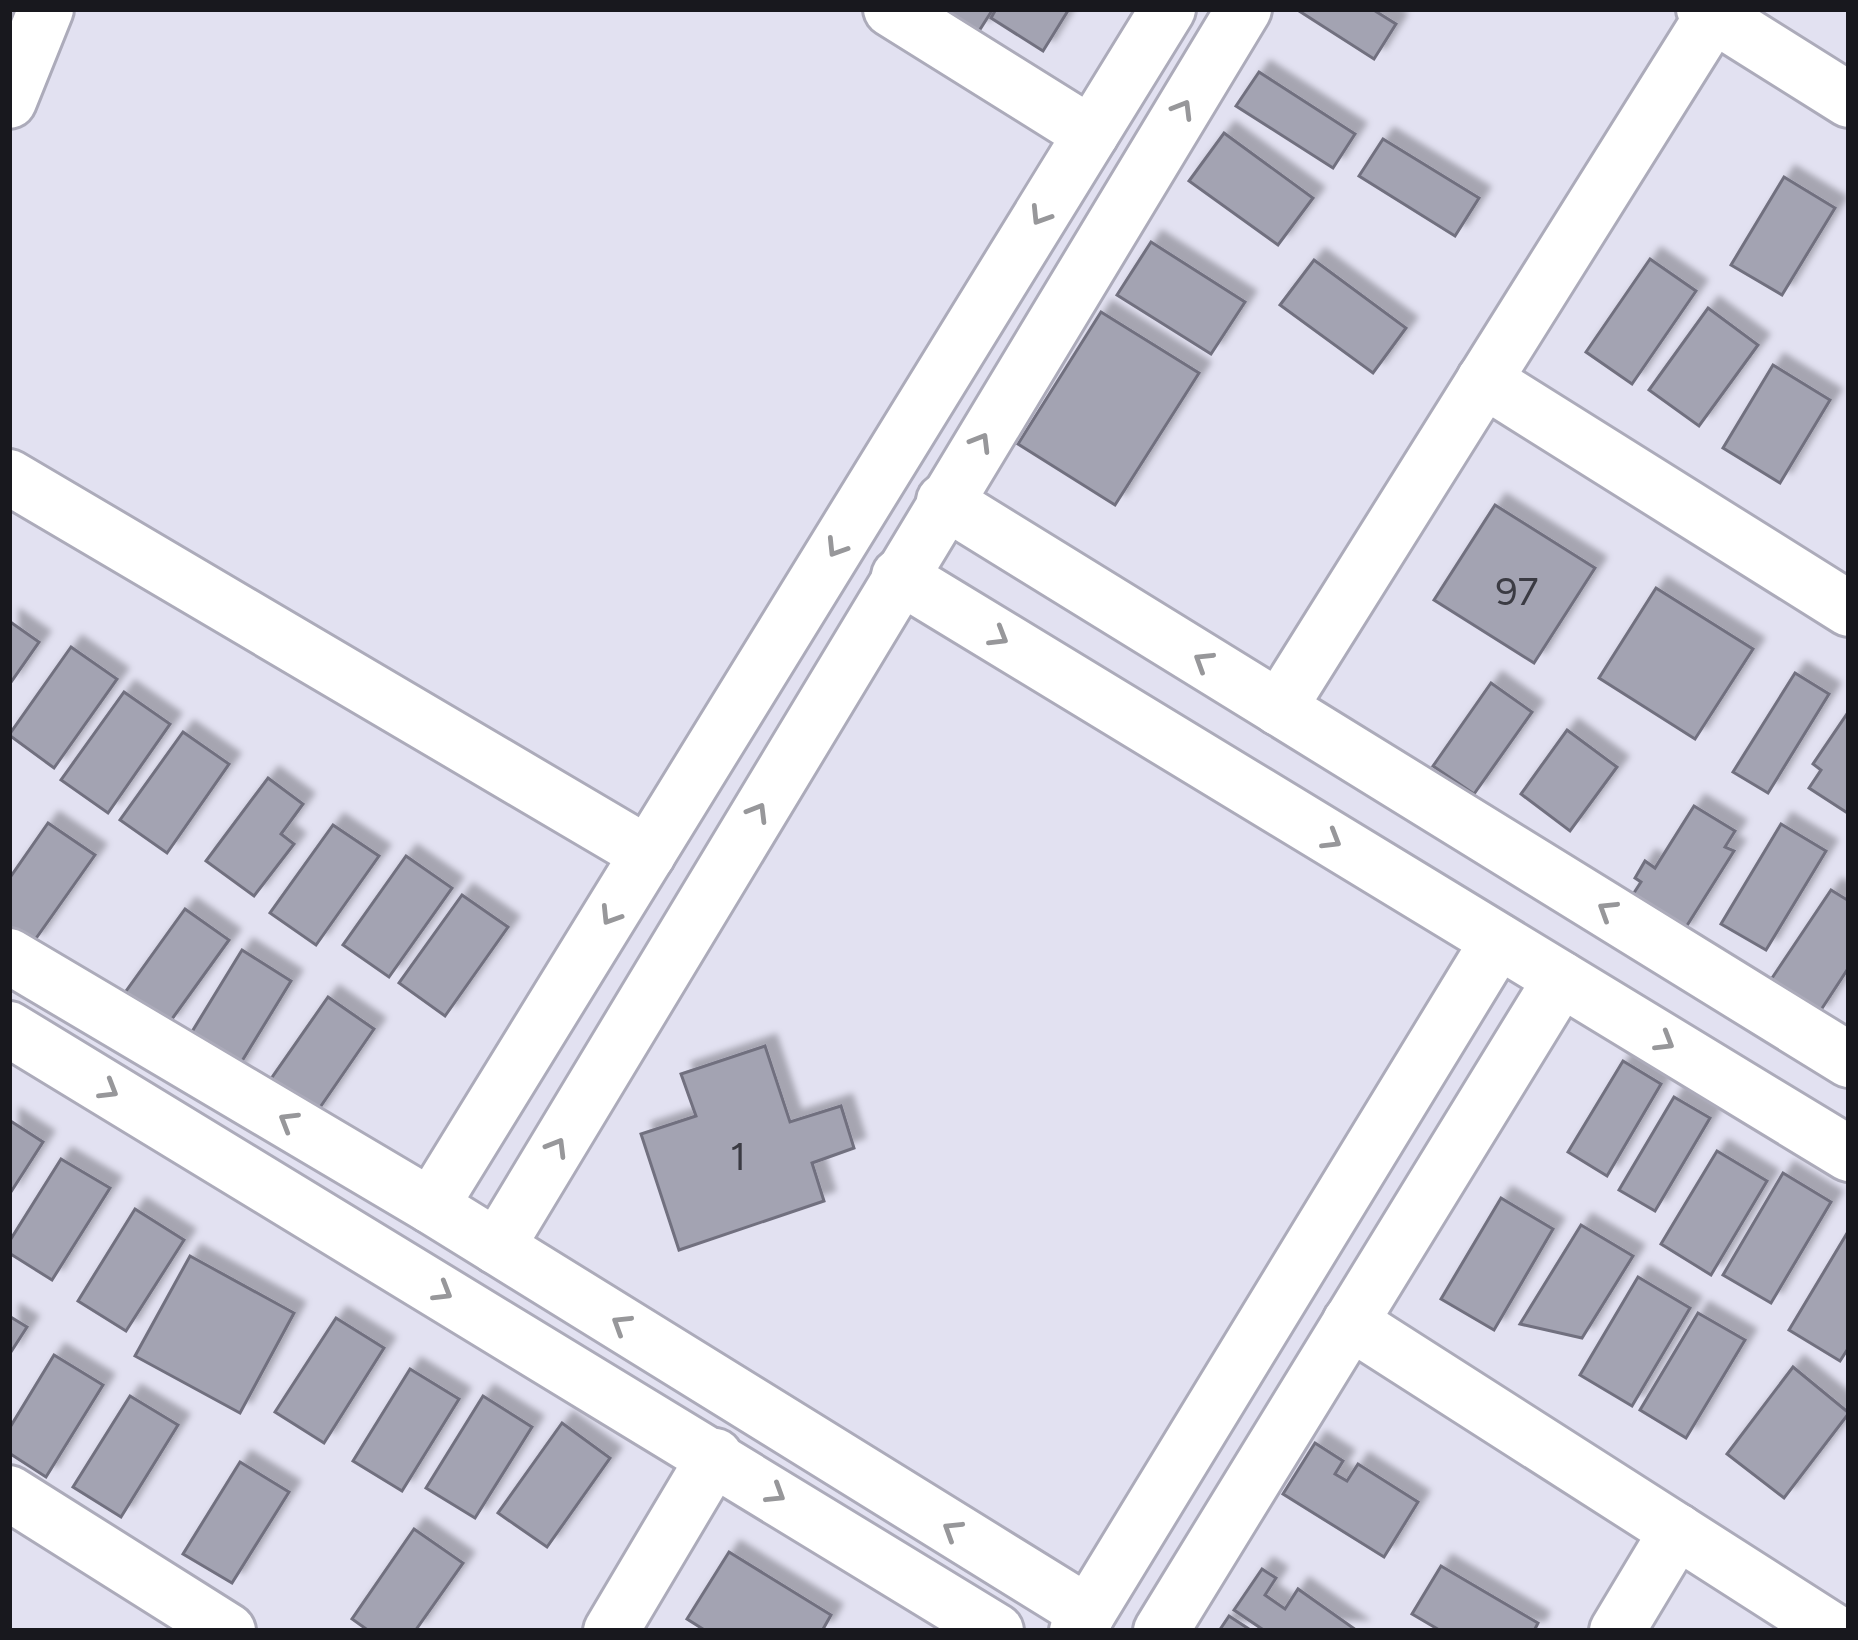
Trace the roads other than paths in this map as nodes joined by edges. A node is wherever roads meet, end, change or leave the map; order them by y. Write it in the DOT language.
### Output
graph roads {
  1 [pos="46,9"];
  2 [pos="891,9"];
  3 [pos="1168,9"];
  4 [pos="1244,9"];
  5 [pos="1709,12"];
  6 [pos="1849,100"];
  7 [pos="9,101"];
  8 [pos="1091,134"];
  9 [pos="1484,380"];
  10 [pos="9,477"];
  11 [pos="944,501"];
  12 [pos="899,576"];
  13 [pos="1849,609"];
  14 [pos="1279,708"];
  15 [pos="648,854"];
  16 [pos="1498,941"];
  17 [pos="9,956"];
  18 [pos="1561,979"];
  19 [pos="86,1001"];
  20 [pos="9,1029"];
  21 [pos="55,1058"];
  22 [pos="1849,1060"];
  23 [pos="1849,1154"];
  24 [pos="431,1206"];
  25 [pos="497,1247"];
  26 [pos="1350,1322"];
  27 [pos="715,1456"];
  28 [pos="9,1493"];
  29 [pos="1677,1532"];
  30 [pos="1014,1568"];
  31 [pos="1082,1622"];
  32 [pos="988,1626"];
  33 [pos="227,1631"];
  34 [pos="610,1631"];
  35 [pos="1161,1631"];
  36 [pos="1617,1631"];
  37 [pos="1833,1631"];
  1 -- 7 [label="street"];
  2 -- 8 [label="street"];
  3 -- 8 [label="street"];
  11 -- 4 [label="street, one-way"];
  5 -- 6 [label="street"];
  5 -- 9 [label="street"];
  8 -- 15 [label="street, one-way"];
  9 -- 13 [label="street"];
  9 -- 14 [label="street"];
  10 -- 15 [label="street"];
  11 -- 12 [label="street"];
  14 -- 11 [label="street, one-way"];
  12 -- 16 [label="street, one-way"];
  25 -- 12 [label="street, one-way"];
  22 -- 14 [label="street, one-way"];
  15 -- 24 [label="street, one-way"];
  16 -- 18 [label="street"];
  16 -- 31 [label="street"];
  17 -- 19 [label="street"];
  18 -- 23 [label="street, one-way"];
  18 -- 26 [label="street"];
  19 -- 21 [label="street"];
  24 -- 19 [label="street, one-way"];
  20 -- 21 [label="street"];
  21 -- 27 [label="street, one-way"];
  24 -- 25 [label="street"];
  30 -- 25 [label="street, one-way"];
  26 -- 29 [label="street"];
  26 -- 35 [label="street"];
  27 -- 32 [label="street, one-way"];
  27 -- 34 [label="street"];
  28 -- 33 [label="street"];
  29 -- 36 [label="street"];
  29 -- 37 [label="street"];
  30 -- 31 [label="street"];
  30 -- 32 [label="street"];
}
